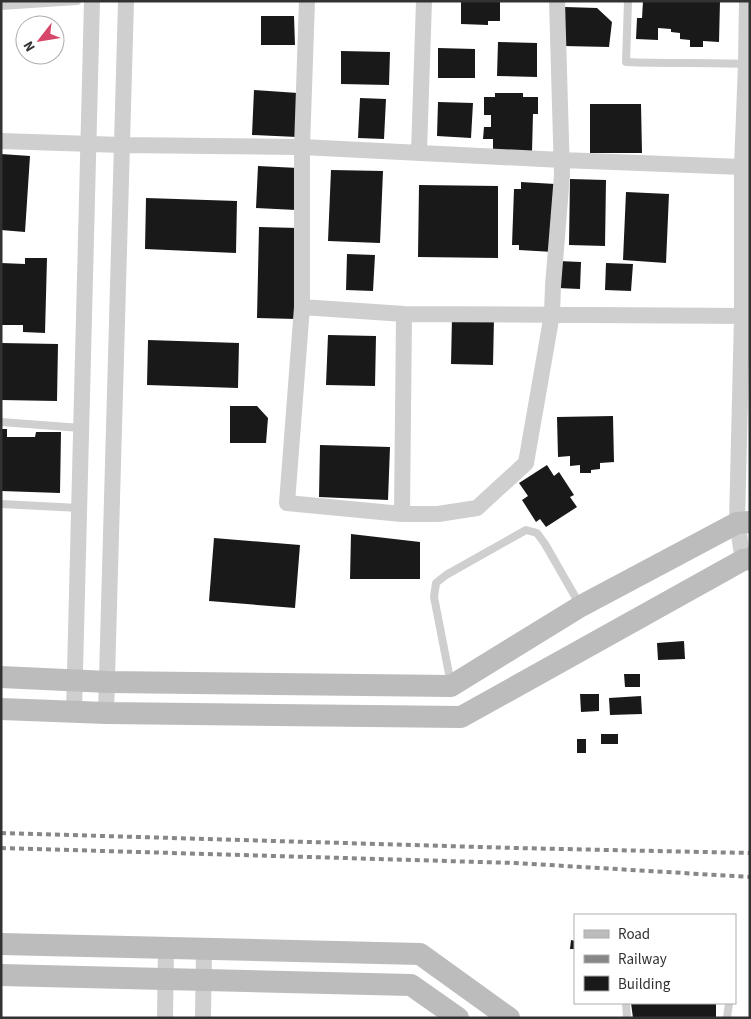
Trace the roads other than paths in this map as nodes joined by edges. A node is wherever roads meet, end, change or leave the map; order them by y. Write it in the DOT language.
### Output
graph roads {
  1 [pos="77,1"];
  2 [pos="92,1"];
  3 [pos="126,1"];
  4 [pos="307,1"];
  5 [pos="424,1"];
  6 [pos="557,1"];
  7 [pos="628,1"];
  8 [pos="747,1"];
  9 [pos="1,6"];
  10 [pos="746,64"];
  11 [pos="1,141"];
  12 [pos="88,144"];
  13 [pos="122,145"];
  14 [pos="302,147"];
  15 [pos="419,152"];
  16 [pos="562,160"];
  17 [pos="742,167"];
  18 [pos="302,307"];
  19 [pos="404,314"];
  20 [pos="552,314"];
  21 [pos="746,316"];
  22 [pos="1,422"];
  23 [pos="81,428"];
  24 [pos="1,504"];
  25 [pos="79,508"];
  26 [pos="402,514"];
  27 [pos="744,523"];
  28 [pos="746,559"];
  29 [pos="581,606"];
  30 [pos="1,677"];
  31 [pos="74,680"];
  32 [pos="108,682"];
  33 [pos="451,686"];
  34 [pos="1,709"];
  35 [pos="74,711"];
  36 [pos="106,713"];
  37 [pos="1,944"];
  38 [pos="166,948"];
  39 [pos="204,949"];
  40 [pos="1,975"];
  41 [pos="166,979"];
  42 [pos="203,980"];
  43 [pos="626,1004"];
  44 [pos="729,1004"];
  45 [pos="165,1018"];
  46 [pos="203,1018"];
  47 [pos="458,1018"];
  48 [pos="510,1018"];
  49 [pos="627,1018"];
  50 [pos="728,1018"];
  1 -- 9 [label="lane"];
  2 -- 12 [label="street"];
  3 -- 13 [label="street"];
  4 -- 14 [label="street"];
  5 -- 15 [label="street"];
  6 -- 16 [label="street"];
  7 -- 10 [label="lane"];
  8 -- 10 [label="street"];
  10 -- 17 [label="street"];
  11 -- 12 [label="street"];
  12 -- 13 [label="street"];
  12 -- 23 [label="street"];
  13 -- 14 [label="street"];
  13 -- 32 [label="street"];
  14 -- 15 [label="street"];
  14 -- 18 [label="street"];
  15 -- 16 [label="street"];
  16 -- 17 [label="street"];
  16 -- 20 [label="street"];
  17 -- 21 [label="street"];
  18 -- 19 [label="street"];
  18 -- 26 [label="street"];
  19 -- 20 [label="street"];
  19 -- 26 [label="street"];
  20 -- 21 [label="street"];
  20 -- 26 [label="street"];
  21 -- 27 [label="street"];
  22 -- 23 [label="lane"];
  23 -- 25 [label="street"];
  24 -- 25 [label="lane"];
  25 -- 31 [label="street"];
  27 -- 28 [label="street"];
  27 -- 29 [label="street"];
  28 -- 36 [label="street"];
  29 -- 33 [label="street"];
  29 -- 33 [label="lane"];
  30 -- 31 [label="street"];
  31 -- 32 [label="street"];
  31 -- 35 [label="street"];
  32 -- 33 [label="street"];
  32 -- 36 [label="street"];
  34 -- 35 [label="street"];
  35 -- 36 [label="street"];
  37 -- 38 [label="street"];
  38 -- 39 [label="street"];
  38 -- 41 [label="street"];
  39 -- 42 [label="street"];
  39 -- 48 [label="street"];
  40 -- 41 [label="street"];
  41 -- 42 [label="street"];
  41 -- 45 [label="street"];
  42 -- 46 [label="street"];
  42 -- 47 [label="street"];
  43 -- 49 [label="lane"];
  44 -- 50 [label="lane"];
}
